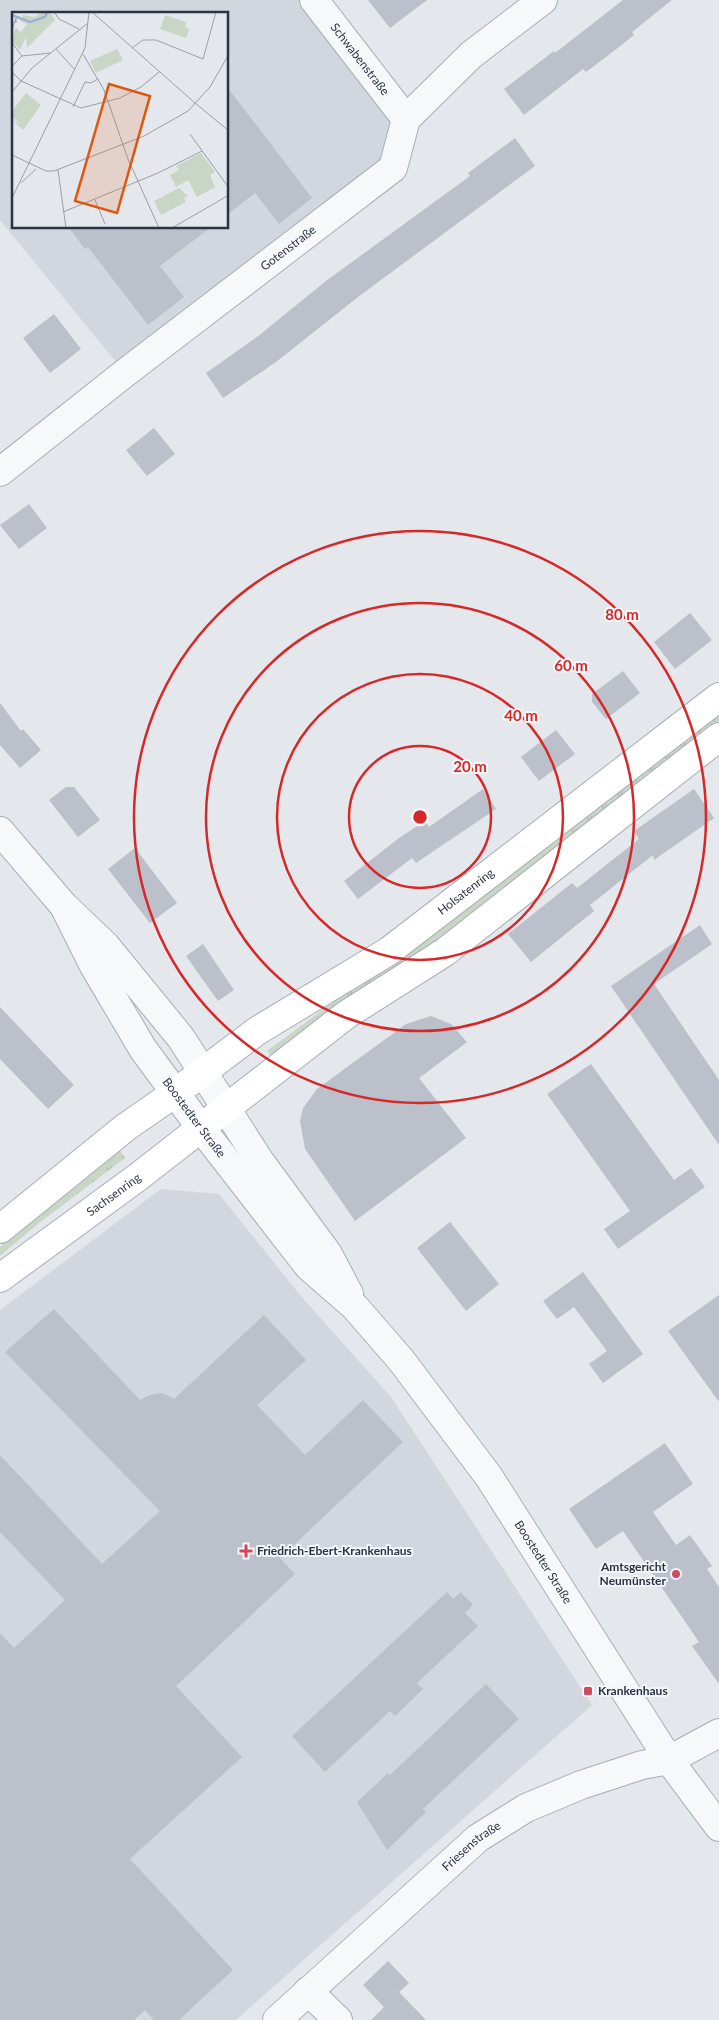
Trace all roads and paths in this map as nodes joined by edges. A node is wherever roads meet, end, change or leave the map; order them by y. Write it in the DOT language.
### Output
graph roads {
  1 [pos="314,0"];
  2 [pos="543,0"];
  3 [pos="406,119"];
  4 [pos="0,472"];
  5 [pos="719,697"];
  6 [pos="719,737"];
  7 [pos="0,830"];
  8 [pos="64,906"];
  9 [pos="203,1071"];
  10 [pos="175,1093"];
  11 [pos="226,1110"];
  12 [pos="201,1128"];
  13 [pos="0,1229"];
  14 [pos="0,1278"];
  15 [pos="355,1307"];
  16 [pos="719,1733"];
  17 [pos="669,1760"];
  18 [pos="719,1827"];
  19 [pos="308,1991"];
  20 [pos="277,2020"];
  21 [pos="338,2020"];
  1 -- 3 [label="street, Schwabenstraße"];
  2 -- 3 [label="street"];
  3 -- 4 [label="street, Gotenstraße"];
  5 -- 9 [label="main road, Holsatenring"];
  6 -- 11 [label="main road"];
  7 -- 8 [label="street, Boostedter Straße"];
  8 -- 9 [label="street, Boostedter Straße"];
  8 -- 10 [label="street, Boostedter Straße"];
  9 -- 10 [label="main road"];
  9 -- 11 [label="street, Boostedter Straße"];
  10 -- 12 [label="street, Boostedter Straße"];
  10 -- 13 [label="main road"];
  11 -- 12 [label="main road, Sachsenring"];
  11 -- 15 [label="street, Boostedter Straße"];
  12 -- 14 [label="main road, Sachsenring"];
  12 -- 15 [label="street, Boostedter Straße"];
  15 -- 17 [label="street, Boostedter Straße"];
  16 -- 17 [label="street, Friesenstraße"];
  17 -- 18 [label="street, Boostedter Straße"];
  17 -- 19 [label="street, Friesenstraße"];
  19 -- 20 [label="street, Friesenstraße"];
  19 -- 21 [label="street"];
}
